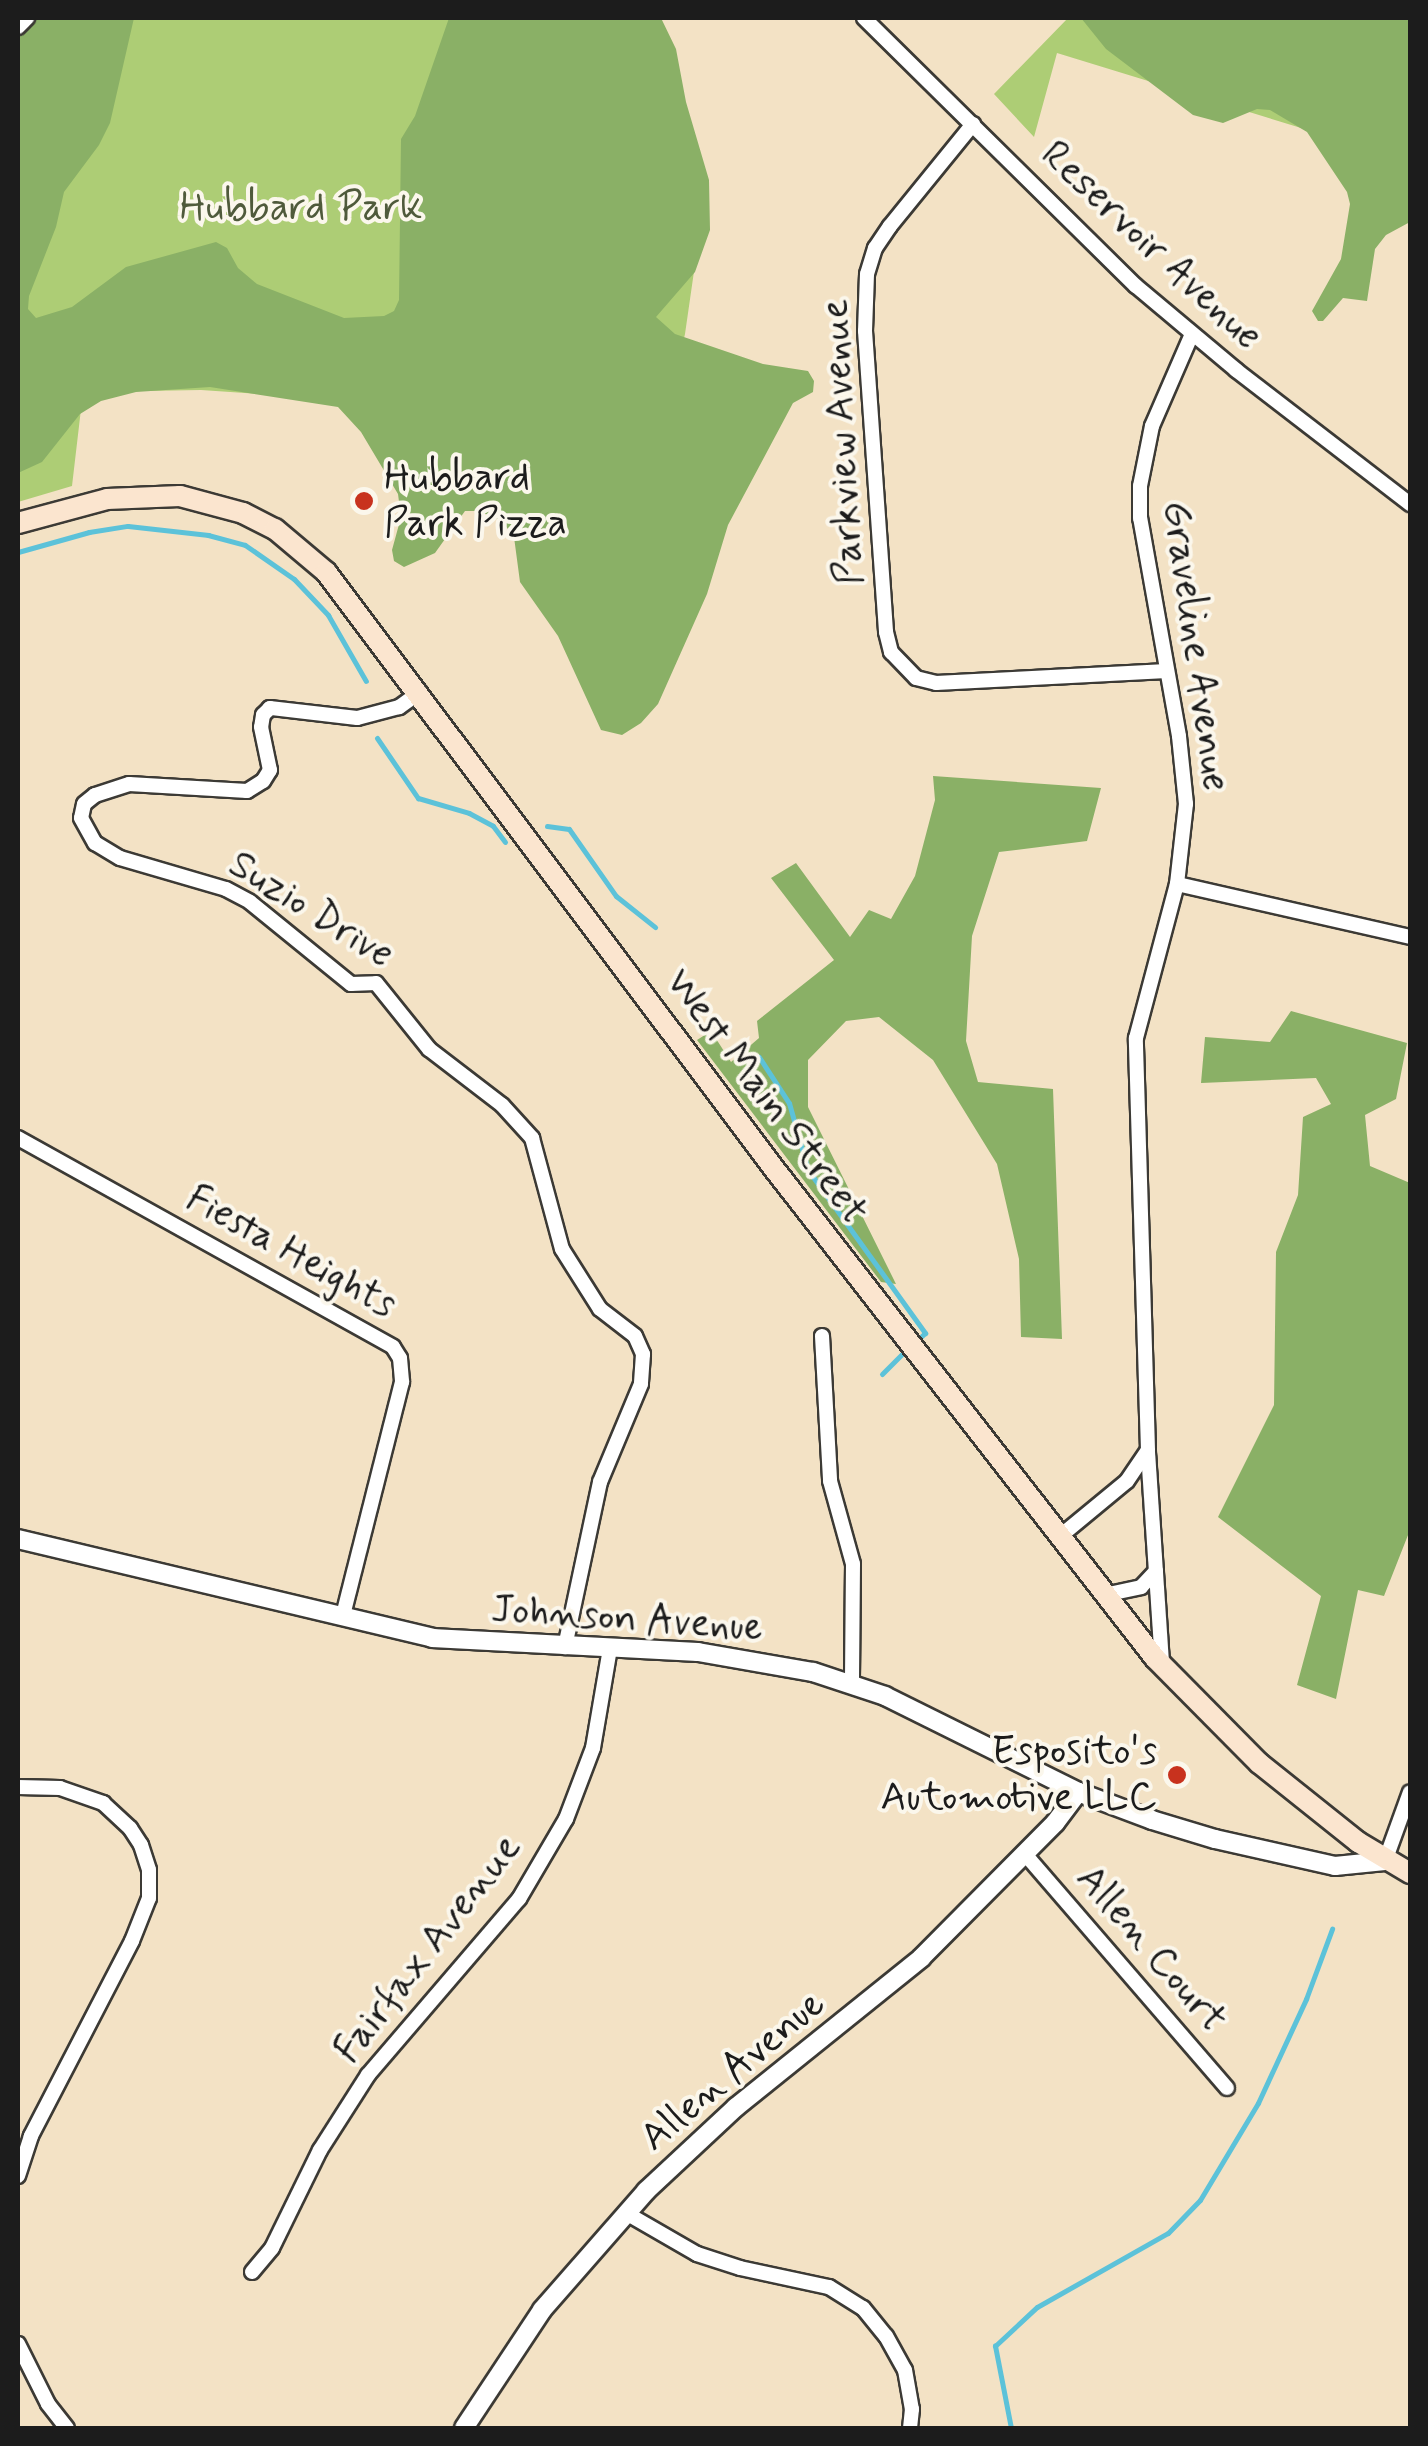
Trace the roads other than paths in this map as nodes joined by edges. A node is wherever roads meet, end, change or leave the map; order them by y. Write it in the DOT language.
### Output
graph roads {
  1 [pos="27,18"];
  2 [pos="864,18"];
  3 [pos="18,27"];
  4 [pos="974,124"];
  5 [pos="1192,334"];
  6 [pos="1410,504"];
  7 [pos="18,524"];
  8 [pos="1167,671"];
  9 [pos="420,692"];
  10 [pos="1176,884"];
  11 [pos="1410,937"];
  12 [pos="18,1138"];
  13 [pos="822,1336"];
  14 [pos="1148,1450"];
  15 [pos="1058,1538"];
  16 [pos="18,1539"];
  17 [pos="1156,1571"];
  18 [pos="1104,1595"];
  19 [pos="343,1616"];
  20 [pos="565,1647"];
  21 [pos="610,1649"];
  22 [pos="1162,1666"];
  23 [pos="852,1683"];
  24 [pos="18,1787"];
  25 [pos="1078,1792"];
  26 [pos="1410,1792"];
  27 [pos="1025,1854"];
  28 [pos="1386,1860"];
  29 [pos="1410,1873"];
  30 [pos="1227,2088"];
  31 [pos="18,2176"];
  32 [pos="626,2213"];
  33 [pos="252,2272"];
  34 [pos="18,2344"];
  35 [pos="67,2428"];
  36 [pos="464,2428"];
  37 [pos="910,2428"];
  1 -- 3 [label="street"];
  2 -- 4 [label="street, Reservoir Avenue"];
  4 -- 5 [label="street, Reservoir Avenue"];
  4 -- 8 [label="street, Parkview Avenue"];
  5 -- 6 [label="street, Reservoir Avenue"];
  5 -- 8 [label="street, Graveline Avenue"];
  7 -- 9 [label="main road, West Main Street"];
  8 -- 10 [label="street, Graveline Avenue"];
  9 -- 15 [label="main road, West Main Street"];
  9 -- 20 [label="street, Suzio Drive"];
  10 -- 11 [label="street"];
  10 -- 14 [label="street, Graveline Avenue"];
  12 -- 19 [label="street, Fiesta Heights"];
  13 -- 23 [label="street"];
  14 -- 15 [label="street"];
  14 -- 17 [label="street, Graveline Avenue"];
  15 -- 18 [label="main road, West Main Street"];
  16 -- 19 [label="street, Johnson Avenue"];
  17 -- 18 [label="street"];
  17 -- 22 [label="street, Graveline Avenue"];
  18 -- 22 [label="main road, West Main Street"];
  19 -- 20 [label="street, Johnson Avenue"];
  20 -- 21 [label="street, Johnson Avenue"];
  21 -- 23 [label="street, Johnson Avenue"];
  21 -- 33 [label="street, Fairfax Avenue"];
  22 -- 28 [label="main road, West Main Street"];
  23 -- 25 [label="street, Johnson Avenue"];
  24 -- 31 [label="street"];
  25 -- 27 [label="street, Allen Avenue"];
  25 -- 28 [label="street, Johnson Avenue"];
  26 -- 28 [label="street"];
  27 -- 30 [label="street, Allen Court"];
  27 -- 32 [label="street, Allen Avenue"];
  28 -- 29 [label="main road, West Main Street"];
  32 -- 36 [label="street, Allen Avenue"];
  32 -- 37 [label="street"];
  34 -- 35 [label="street"];
}
